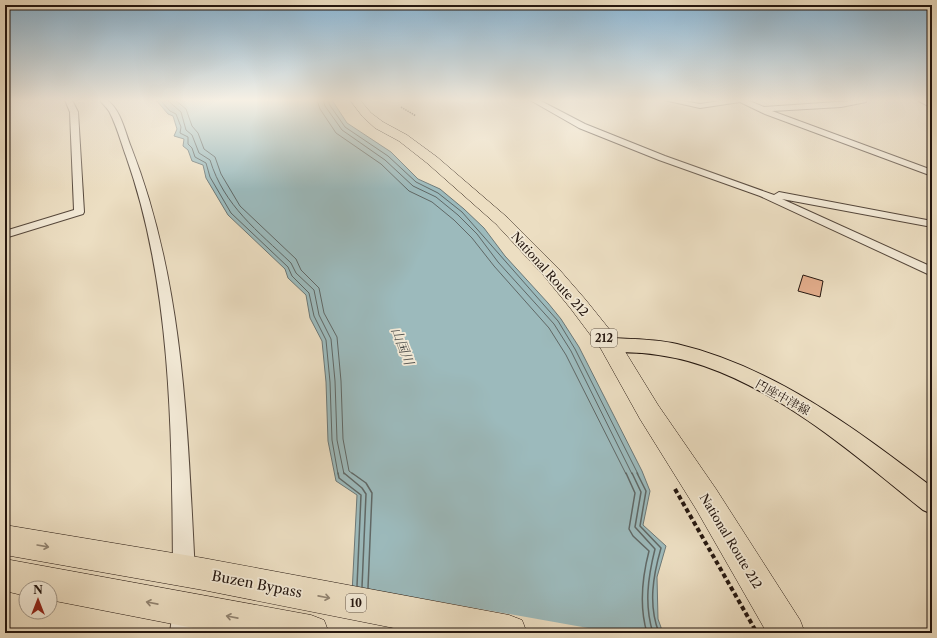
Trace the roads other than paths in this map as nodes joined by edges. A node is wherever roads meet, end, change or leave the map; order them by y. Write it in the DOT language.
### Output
graph roads {
  1 [pos="75,130"];
  2 [pos="121,130"];
  3 [pos="387,130"];
  4 [pos="591,130"];
  5 [pos="817,130"];
  6 [pos="932,173"];
  7 [pos="764,194"];
  8 [pos="932,224"];
  9 [pos="5,235"];
  10 [pos="932,272"];
  11 [pos="610,345"];
  12 [pos="932,502"];
  13 [pos="5,540"];
  14 [pos="193,573"];
  15 [pos="5,575"];
  16 [pos="190,618"];
  17 [pos="311,633"];
  18 [pos="508,633"];
  19 [pos="787,633"];
  1 -- 9 [label="street"];
  2 -- 14 [label="street"];
  3 -- 11 [label="highway, National Route 212 / 212"];
  4 -- 7 [label="street"];
  5 -- 6 [label="street"];
  7 -- 8 [label="street"];
  7 -- 10 [label="street"];
  11 -- 12 [label="main road, 円座中津線"];
  11 -- 19 [label="highway, National Route 212 / 212"];
  13 -- 14 [label="highway, Buzen Bypass / 10, one-way"];
  14 -- 18 [label="highway, Buzen Bypass / 10, one-way"];
  16 -- 15 [label="highway, one-way"];
  17 -- 16 [label="highway, one-way"];
}
